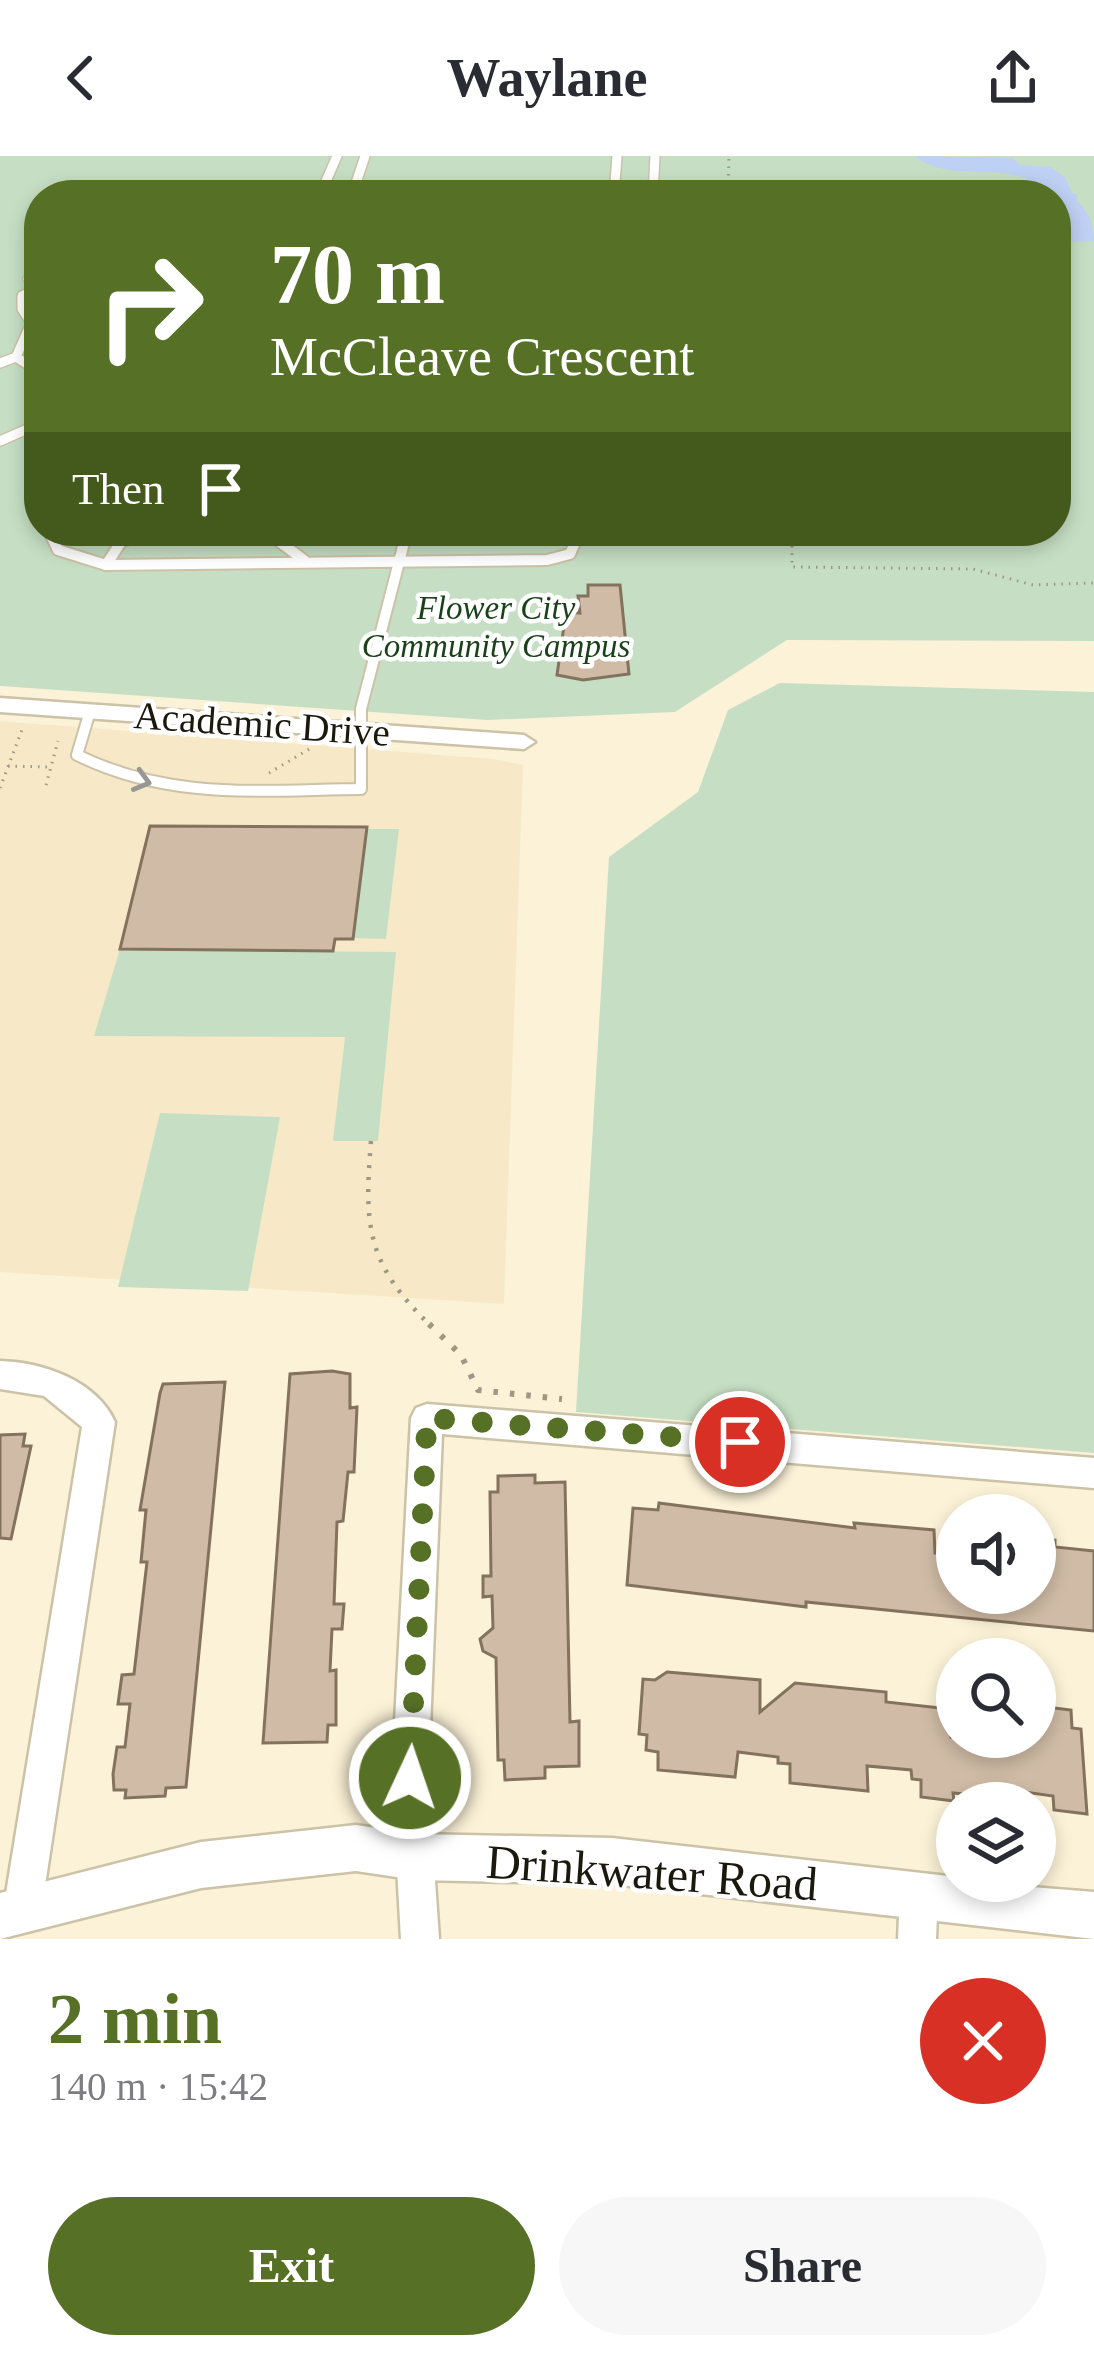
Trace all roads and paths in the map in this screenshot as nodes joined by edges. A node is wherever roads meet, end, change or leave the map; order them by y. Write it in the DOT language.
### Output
graph roads {
  1 [pos="24,339"];
  2 [pos="16,357"];
  3 [pos="24,362"];
  4 [pos="0,363"];
  5 [pos="56,546"];
  6 [pos="118,546"];
  7 [pos="286,546"];
  8 [pos="403,546"];
  9 [pos="573,546"];
  10 [pos="792,546"];
  11 [pos="400,559"];
  12 [pos="305,560"];
  13 [pos="106,565"];
  14 [pos="1094,583"];
  15 [pos="0,705"];
  16 [pos="90,711"];
  17 [pos="33,721"];
  18 [pos="362,730"];
  19 [pos="58,741"];
  20 [pos="524,742"];
  21 [pos="315,745"];
  22 [pos="8,766"];
  23 [pos="51,767"];
  24 [pos="279,779"];
  25 [pos="46,785"];
  26 [pos="0,788"];
  27 [pos="370,1141"];
  28 [pos="0,1375"];
  29 [pos="564,1399"];
  30 [pos="1094,1473"];
  31 [pos="417,1857"];
  32 [pos="11,1915"];
  33 [pos="918,1916"];
  34 [pos="1094,1916"];
  35 [pos="420,1939"];
  1 -- 2 [label="lane"];
  2 -- 3 [label="lane"];
  2 -- 4 [label="lane"];
  5 -- 13 [label="lane"];
  6 -- 13 [label="lane"];
  7 -- 12 [label="lane"];
  8 -- 11 [label="lane"];
  9 -- 11 [label="lane"];
  10 -- 14 [label="path"];
  11 -- 12 [label="lane"];
  11 -- 18 [label="lane"];
  12 -- 13 [label="lane"];
  15 -- 16 [label="street, Academic Drive"];
  16 -- 18 [label="street, Academic Drive"];
  16 -- 18 [label="lane, one-way"];
  17 -- 22 [label="path"];
  18 -- 20 [label="street, Academic Drive"];
  19 -- 23 [label="path"];
  21 -- 24 [label="path"];
  22 -- 23 [label="path"];
  22 -- 26 [label="path"];
  23 -- 25 [label="path"];
  27 -- 29 [label="path"];
  28 -- 32 [label="street"];
  30 -- 31 [label="street"];
  31 -- 32 [label="street, Drinkwater Road"];
  31 -- 33 [label="street, Drinkwater Road"];
  31 -- 35 [label="street"];
  33 -- 34 [label="street, Drinkwater Road"];
}
